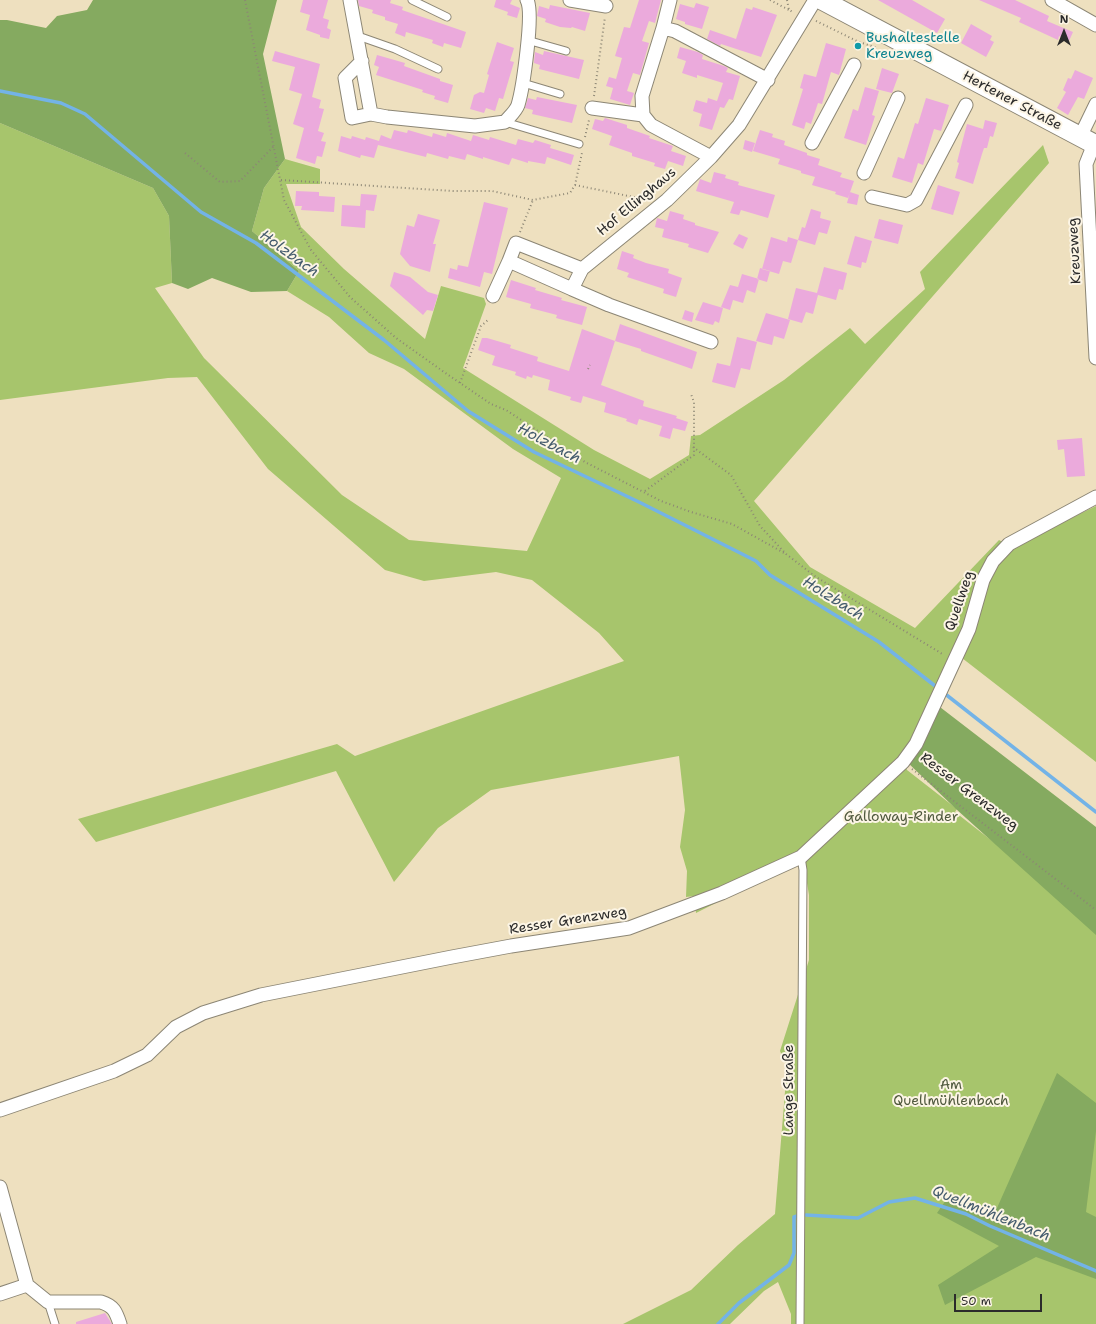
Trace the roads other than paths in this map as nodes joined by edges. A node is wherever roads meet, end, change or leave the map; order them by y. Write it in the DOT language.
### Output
graph roads {
  1 [pos="350,0"];
  2 [pos="412,0"];
  3 [pos="527,0"];
  4 [pos="570,0"];
  5 [pos="670,0"];
  6 [pos="815,0"];
  7 [pos="822,0"];
  8 [pos="1052,0"];
  9 [pos="606,6"];
  10 [pos="447,17"];
  11 [pos="1096,25"];
  12 [pos="663,28"];
  13 [pos="358,36"];
  14 [pos="527,40"];
  15 [pos="566,51"];
  16 [pos="362,61"];
  17 [pos="854,65"];
  18 [pos="438,69"];
  19 [pos="768,80"];
  20 [pos="523,83"];
  21 [pos="560,94"];
  22 [pos="898,98"];
  23 [pos="1096,104"];
  24 [pos="966,105"];
  25 [pos="592,108"];
  26 [pos="371,114"];
  27 [pos="643,115"];
  28 [pos="505,122"];
  29 [pos="1090,142"];
  30 [pos="812,143"];
  31 [pos="581,144"];
  32 [pos="711,157"];
  33 [pos="864,173"];
  34 [pos="872,197"];
  35 [pos="508,261"];
  36 [pos="582,270"];
  37 [pos="572,289"];
  38 [pos="493,296"];
  39 [pos="712,342"];
  40 [pos="1096,358"];
  41 [pos="1096,497"];
  42 [pos="903,762"];
  43 [pos="801,857"];
  44 [pos="0,1110"];
  45 [pos="0,1186"];
  46 [pos="28,1285"];
  47 [pos="0,1294"];
  48 [pos="48,1302"];
  49 [pos="55,1324"];
  50 [pos="120,1324"];
  51 [pos="800,1324"];
  1 -- 13 [label="street"];
  2 -- 10 [label="lane"];
  3 -- 14 [label="street"];
  4 -- 9 [label="street"];
  5 -- 12 [label="street"];
  6 -- 19 [label="street, Hof Ellinghaus"];
  7 -- 29 [label="main road, Hertener Straße"];
  8 -- 11 [label="street"];
  12 -- 19 [label="street"];
  12 -- 27 [label="street"];
  13 -- 16 [label="street"];
  13 -- 18 [label="lane"];
  14 -- 15 [label="lane"];
  14 -- 20 [label="street"];
  16 -- 26 [label="street"];
  16 -- 26 [label="street"];
  17 -- 30 [label="street"];
  19 -- 32 [label="street, Hof Ellinghaus"];
  20 -- 21 [label="lane"];
  20 -- 28 [label="street"];
  22 -- 33 [label="street"];
  23 -- 29 [label="street, Kreuzweg"];
  24 -- 34 [label="street"];
  25 -- 27 [label="street"];
  26 -- 28 [label="street"];
  27 -- 32 [label="street"];
  28 -- 31 [label="lane"];
  29 -- 40 [label="street, Kreuzweg"];
  32 -- 36 [label="street, Hof Ellinghaus"];
  35 -- 36 [label="street"];
  35 -- 37 [label="street"];
  35 -- 38 [label="street"];
  36 -- 37 [label="street, Hof Ellinghaus"];
  37 -- 39 [label="street"];
  41 -- 42 [label="street, Quellweg"];
  42 -- 43 [label="street, Resser Grenzweg"];
  43 -- 44 [label="street, Resser Grenzweg"];
  43 -- 51 [label="lane, Lange Straße"];
  45 -- 46 [label="street"];
  46 -- 47 [label="street"];
  46 -- 48 [label="street"];
  48 -- 49 [label="lane"];
  48 -- 50 [label="street"];
}
